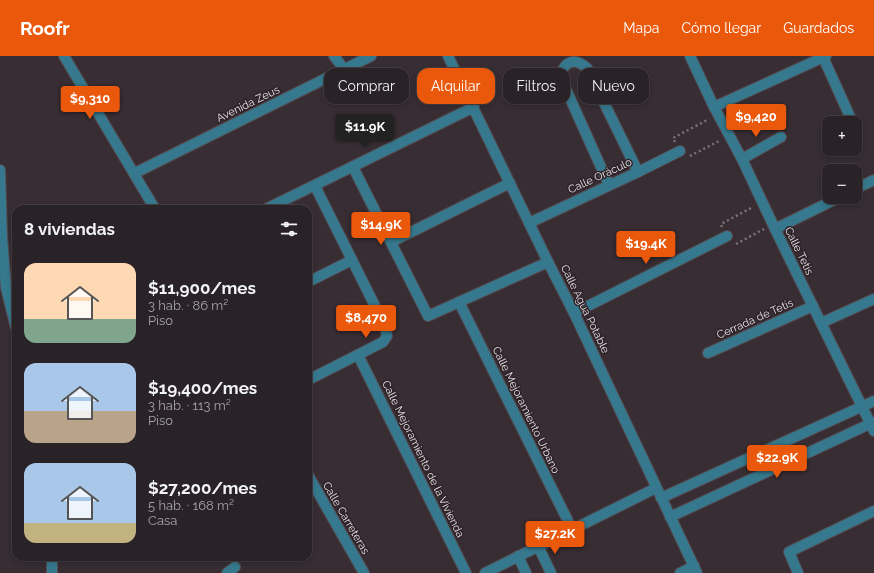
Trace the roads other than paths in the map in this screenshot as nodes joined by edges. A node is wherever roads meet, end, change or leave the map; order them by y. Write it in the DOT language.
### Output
graph roads {
  1 [pos="64,56"];
  2 [pos="334,56"];
  3 [pos="371,56"];
  4 [pos="448,56"];
  5 [pos="690,56"];
  6 [pos="824,57"];
  7 [pos="343,68"];
  8 [pos="348,68"];
  9 [pos="324,80"];
  10 [pos="474,107"];
  11 [pos="716,110"];
  12 [pos="850,116"];
  13 [pos="781,137"];
  14 [pos="680,151"];
  15 [pos="742,159"];
  16 [pos="353,166"];
  17 [pos="0,170"];
  18 [pos="638,172"];
  19 [pos="134,173"];
  20 [pos="874,180"];
  21 [pos="510,183"];
  22 [pos="609,185"];
  23 [pos="315,186"];
  24 [pos="862,186"];
  25 [pos="824,204"];
  26 [pos="153,205"];
  27 [pos="275,205"];
  28 [pos="529,223"];
  29 [pos="774,226"];
  30 [pos="1,236"];
  31 [pos="727,236"];
  32 [pos="391,242"];
  33 [pos="352,260"];
  34 [pos="548,262"];
  35 [pos="312,280"];
  36 [pos="3,289"];
  37 [pos="874,299"];
  38 [pos="459,302"];
  39 [pos="813,306"];
  40 [pos="574,313"];
  41 [pos="12,316"];
  42 [pos="821,323"];
  43 [pos="708,353"];
  44 [pos="358,355"];
  45 [pos="312,378"];
  46 [pos="874,401"];
  47 [pos="862,407"];
  48 [pos="873,425"];
  49 [pos="312,482"];
  50 [pos="656,488"];
  51 [pos="661,498"];
  52 [pos="874,511"];
  53 [pos="670,517"];
  54 [pos="572,529"];
  55 [pos="538,546"];
  56 [pos="518,556"];
  57 [pos="52,561"];
  58 [pos="503,569"];
  59 [pos="696,570"];
  60 [pos="52,573"];
  61 [pos="364,573"];
  62 [pos="466,573"];
  63 [pos="486,573"];
  64 [pos="526,573"];
  65 [pos="551,573"];
  66 [pos="680,573"];
  67 [pos="798,573"];
  1 -- 19 [label="street"];
  2 -- 7 [label="street"];
  3 -- 8 [label="street, Avenida Zeus"];
  4 -- 10 [label="street, Calle Agua Potable"];
  5 -- 11 [label="street, Calle Tetis"];
  6 -- 11 [label="street"];
  6 -- 12 [label="street"];
  9 -- 19 [label="street, Avenida Zeus"];
  10 -- 16 [label="street"];
  10 -- 21 [label="street, Calle Agua Potable"];
  11 -- 15 [label="street, Calle Tetis"];
  13 -- 15 [label="street"];
  14 -- 18 [label="street, Calle Oráculo"];
  15 -- 29 [label="street, Calle Tetis"];
  16 -- 23 [label="street"];
  16 -- 32 [label="street"];
  17 -- 30 [label="street"];
  18 -- 22 [label="street, Calle Oráculo"];
  18 -- 22 [label="street"];
  19 -- 26 [label="street"];
  20 -- 24 [label="street"];
  21 -- 28 [label="street, Calle Agua Potable"];
  21 -- 32 [label="street"];
  22 -- 28 [label="street, Calle Oráculo"];
  23 -- 27 [label="street"];
  23 -- 33 [label="street"];
  25 -- 29 [label="street"];
  28 -- 34 [label="street, Calle Agua Potable"];
  29 -- 39 [label="street, Calle Tetis"];
  30 -- 36 [label="street"];
  31 -- 40 [label="street"];
  32 -- 38 [label="street"];
  33 -- 35 [label="street"];
  33 -- 44 [label="street"];
  34 -- 38 [label="street"];
  34 -- 40 [label="street, Calle Agua Potable"];
  36 -- 41 [label="street"];
  37 -- 42 [label="street"];
  38 -- 54 [label="street, Calle Mejoramiento Urbano"];
  39 -- 42 [label="street, Calle Tetis"];
  39 -- 43 [label="street, Cerrada de Tetis"];
  40 -- 50 [label="street, Calle Agua Potable"];
  42 -- 47 [label="street, Calle Tetis"];
  44 -- 45 [label="street"];
  44 -- 62 [label="street, Calle Mejoramiento de la Vivienda"];
  46 -- 47 [label="street"];
  47 -- 48 [label="street, Calle Tetis"];
  47 -- 51 [label="street"];
  48 -- 53 [label="street"];
  49 -- 61 [label="street, Calle Carreteras"];
  50 -- 51 [label="street, Calle Agua Potable"];
  50 -- 54 [label="street"];
  51 -- 53 [label="street, Calle Agua Potable"];
  52 -- 67 [label="street"];
  53 -- 59 [label="street, Calle Agua Potable"];
  54 -- 55 [label="street"];
  55 -- 56 [label="street"];
  55 -- 65 [label="street"];
  56 -- 58 [label="street"];
  56 -- 64 [label="street"];
  57 -- 60 [label="street"];
  58 -- 63 [label="street"];
  59 -- 66 [label="street"];
}
